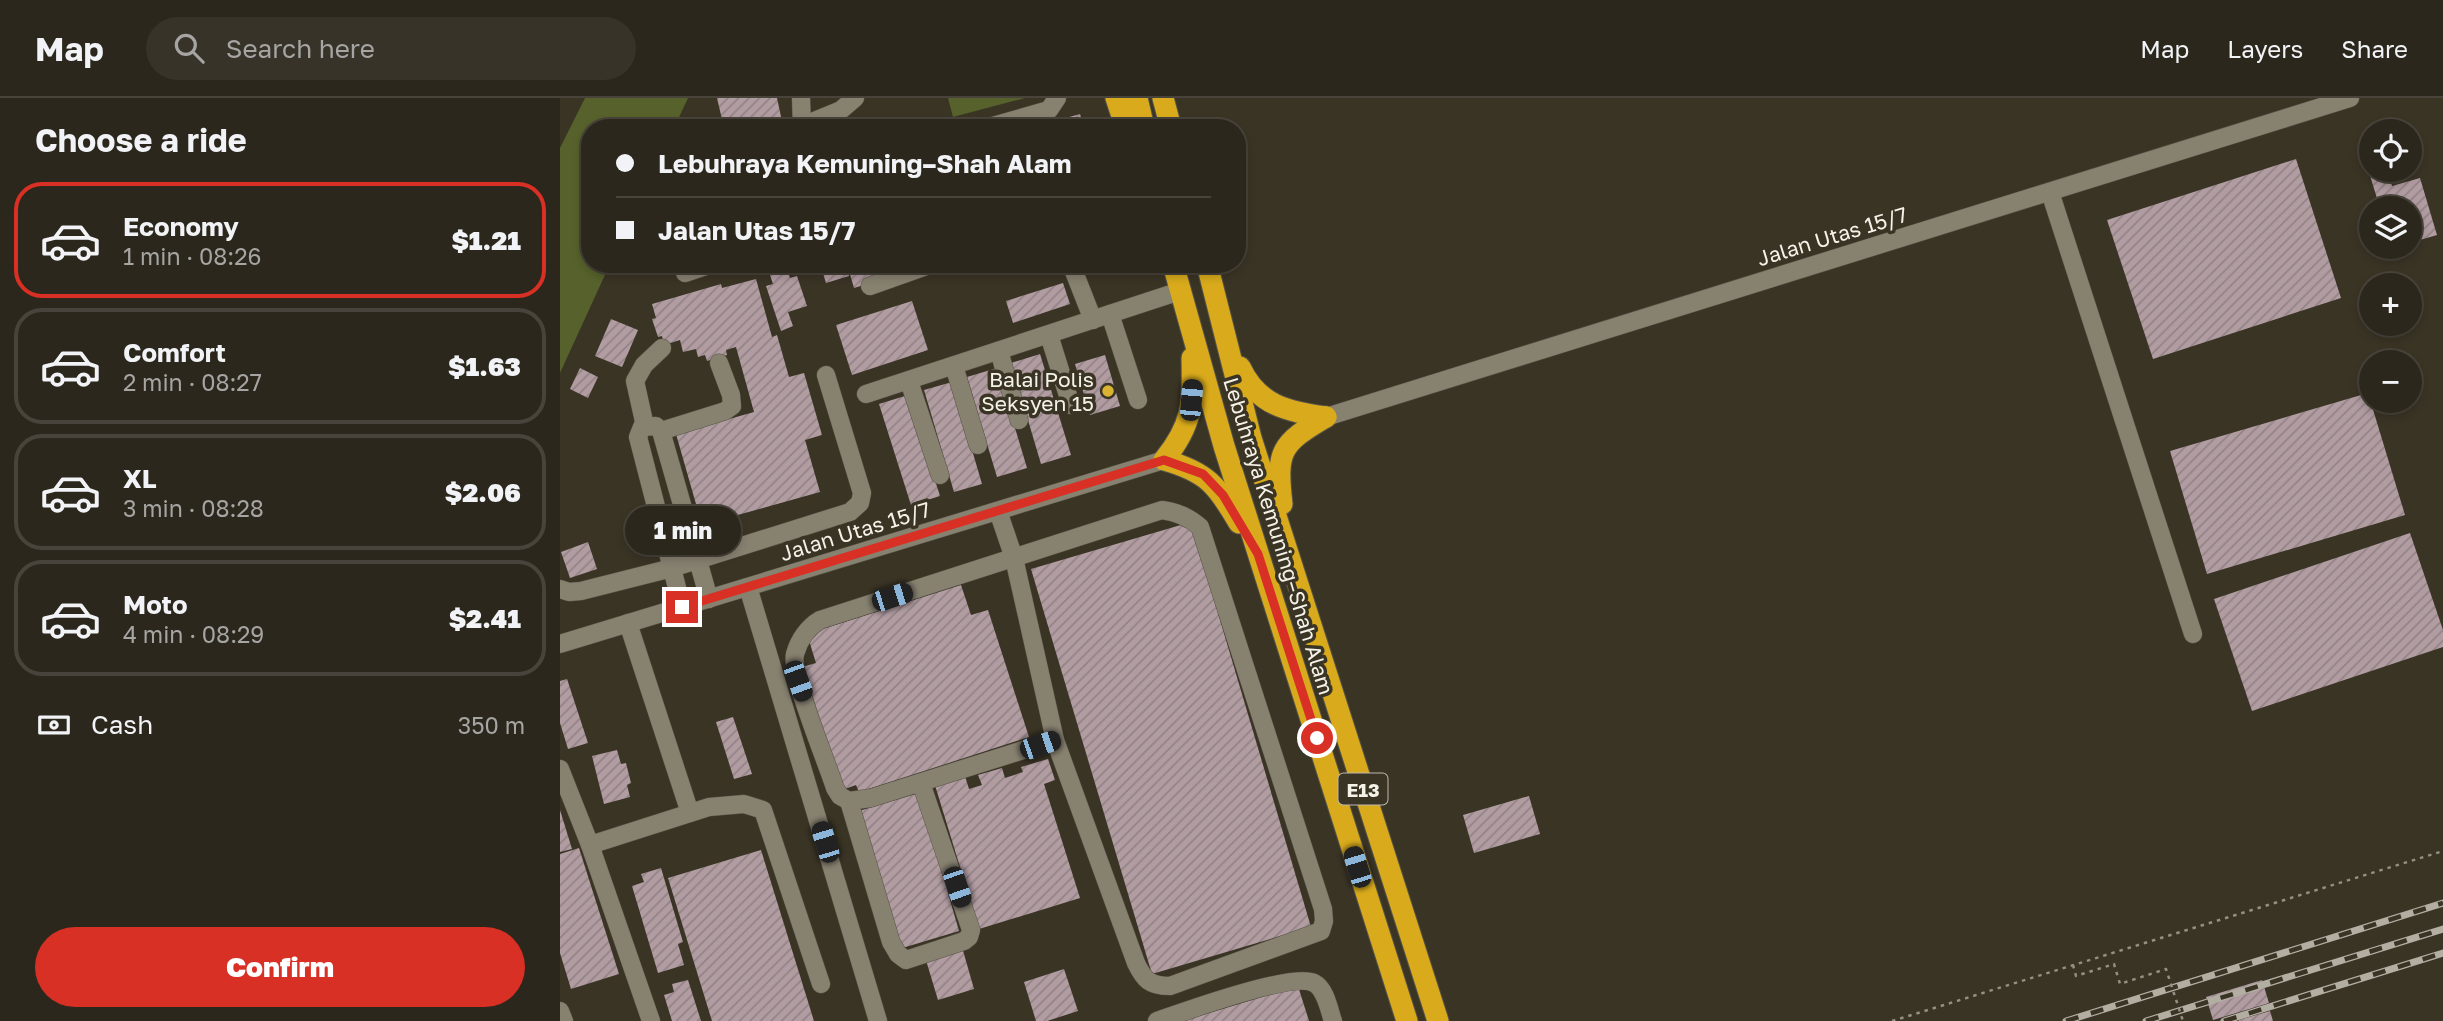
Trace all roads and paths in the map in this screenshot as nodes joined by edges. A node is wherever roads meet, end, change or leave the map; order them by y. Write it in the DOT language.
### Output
graph roads {
  1 [pos="801,98"];
  2 [pos="855,98"];
  3 [pos="1057,98"];
  4 [pos="1116,98"];
  5 [pos="1138,98"];
  6 [pos="1163,98"];
  7 [pos="1176,98"];
  8 [pos="2350,98"];
  9 [pos="802,119"];
  10 [pos="820,119"];
  11 [pos="1018,119"];
  12 [pos="1123,119"];
  13 [pos="1142,119"];
  14 [pos="1169,119"];
  15 [pos="1180,119"];
  16 [pos="2050,192"];
  17 [pos="907,273"];
  18 [pos="1076,273"];
  19 [pos="1175,273"];
  20 [pos="1209,273"];
  21 [pos="870,286"];
  22 [pos="1180,291"];
  23 [pos="1102,317"];
  24 [pos="1191,330"];
  25 [pos="1049,335"];
  26 [pos="1226,337"];
  27 [pos="662,348"];
  28 [pos="999,351"];
  29 [pos="719,363"];
  30 [pos="954,366"];
  31 [pos="826,375"];
  32 [pos="909,381"];
  33 [pos="866,394"];
  34 [pos="1138,400"];
  35 [pos="1071,405"];
  36 [pos="1326,417"];
  37 [pos="1019,420"];
  38 [pos="653,428"];
  39 [pos="978,445"];
  40 [pos="1164,460"];
  41 [pos="940,475"];
  42 [pos="998,511"];
  43 [pos="1258,554"];
  44 [pos="1288,556"];
  45 [pos="1014,558"];
  46 [pos="698,561"];
  47 [pos="672,568"];
  48 [pos="748,587"];
  49 [pos="560,589"];
  50 [pos="709,599"];
  51 [pos="682,607"];
  52 [pos="628,623"];
  53 [pos="2193,634"];
  54 [pos="560,644"];
  55 [pos="1055,740"];
  56 [pos="560,769"];
  57 [pos="921,783"];
  58 [pos="849,801"];
  59 [pos="690,813"];
  60 [pos="590,845"];
  61 [pos="2443,851"];
  62 [pos="2073,965"];
  63 [pos="821,984"];
  64 [pos="560,1011"];
  65 [pos="564,1021"];
  66 [pos="651,1021"];
  67 [pos="878,1021"];
  68 [pos="1157,1021"];
  69 [pos="1333,1021"];
  70 [pos="1407,1021"];
  71 [pos="1438,1021"];
  72 [pos="1892,1021"];
  73 [pos="2183,1021"];
  1 -- 9 [label="street"];
  2 -- 10 [label="street"];
  3 -- 11 [label="street"];
  4 -- 12 [label="highway"];
  5 -- 13 [label="highway"];
  6 -- 14 [label="highway"];
  7 -- 15 [label="highway"];
  8 -- 16 [label="street, Jalan Utas 15/7"];
  16 -- 36 [label="street, Jalan Utas 15/7"];
  16 -- 53 [label="street"];
  17 -- 21 [label="street"];
  18 -- 23 [label="street"];
  19 -- 22 [label="highway, Lebuhraya Kemuning–Shah Alam / E13"];
  20 -- 26 [label="highway, Lebuhraya Kemuning–Shah Alam / E13"];
  22 -- 23 [label="street"];
  22 -- 24 [label="highway, Lebuhraya Kemuning–Shah Alam / E13"];
  23 -- 25 [label="street"];
  23 -- 34 [label="street"];
  24 -- 40 [label="highway"];
  24 -- 43 [label="highway, Lebuhraya Kemuning–Shah Alam / E13"];
  25 -- 28 [label="street"];
  25 -- 35 [label="street"];
  26 -- 36 [label="highway"];
  26 -- 44 [label="highway, Lebuhraya Kemuning–Shah Alam / E13"];
  27 -- 38 [label="street"];
  28 -- 30 [label="street"];
  28 -- 37 [label="street"];
  29 -- 38 [label="street"];
  30 -- 32 [label="street"];
  30 -- 39 [label="street"];
  31 -- 46 [label="street"];
  32 -- 33 [label="street"];
  32 -- 41 [label="street"];
  36 -- 44 [label="highway"];
  38 -- 46 [label="street"];
  38 -- 47 [label="street"];
  40 -- 42 [label="street, Jalan Utas 15/7"];
  40 -- 43 [label="highway"];
  42 -- 45 [label="street"];
  42 -- 48 [label="street, Jalan Utas 15/7"];
  43 -- 70 [label="highway, Lebuhraya Kemuning–Shah Alam / E13"];
  44 -- 71 [label="highway, Lebuhraya Kemuning–Shah Alam / E13"];
  45 -- 55 [label="street"];
  45 -- 55 [label="street"];
  45 -- 58 [label="street"];
  46 -- 47 [label="street"];
  46 -- 50 [label="street"];
  47 -- 49 [label="street"];
  47 -- 51 [label="street"];
  48 -- 50 [label="street, Jalan Utas 15/7"];
  48 -- 67 [label="street"];
  50 -- 51 [label="street, Jalan Utas 15/7"];
  51 -- 52 [label="street, Jalan Utas 15/7"];
  52 -- 54 [label="street, Jalan Utas 15/7"];
  52 -- 59 [label="street"];
  55 -- 57 [label="street"];
  56 -- 60 [label="street"];
  57 -- 58 [label="street"];
  57 -- 58 [label="street"];
  59 -- 60 [label="street"];
  59 -- 63 [label="street"];
  60 -- 66 [label="street"];
  61 -- 62 [label="path"];
  62 -- 72 [label="path"];
  62 -- 73 [label="path, bridge"];
  64 -- 65 [label="street"];
  68 -- 69 [label="street"];
}
